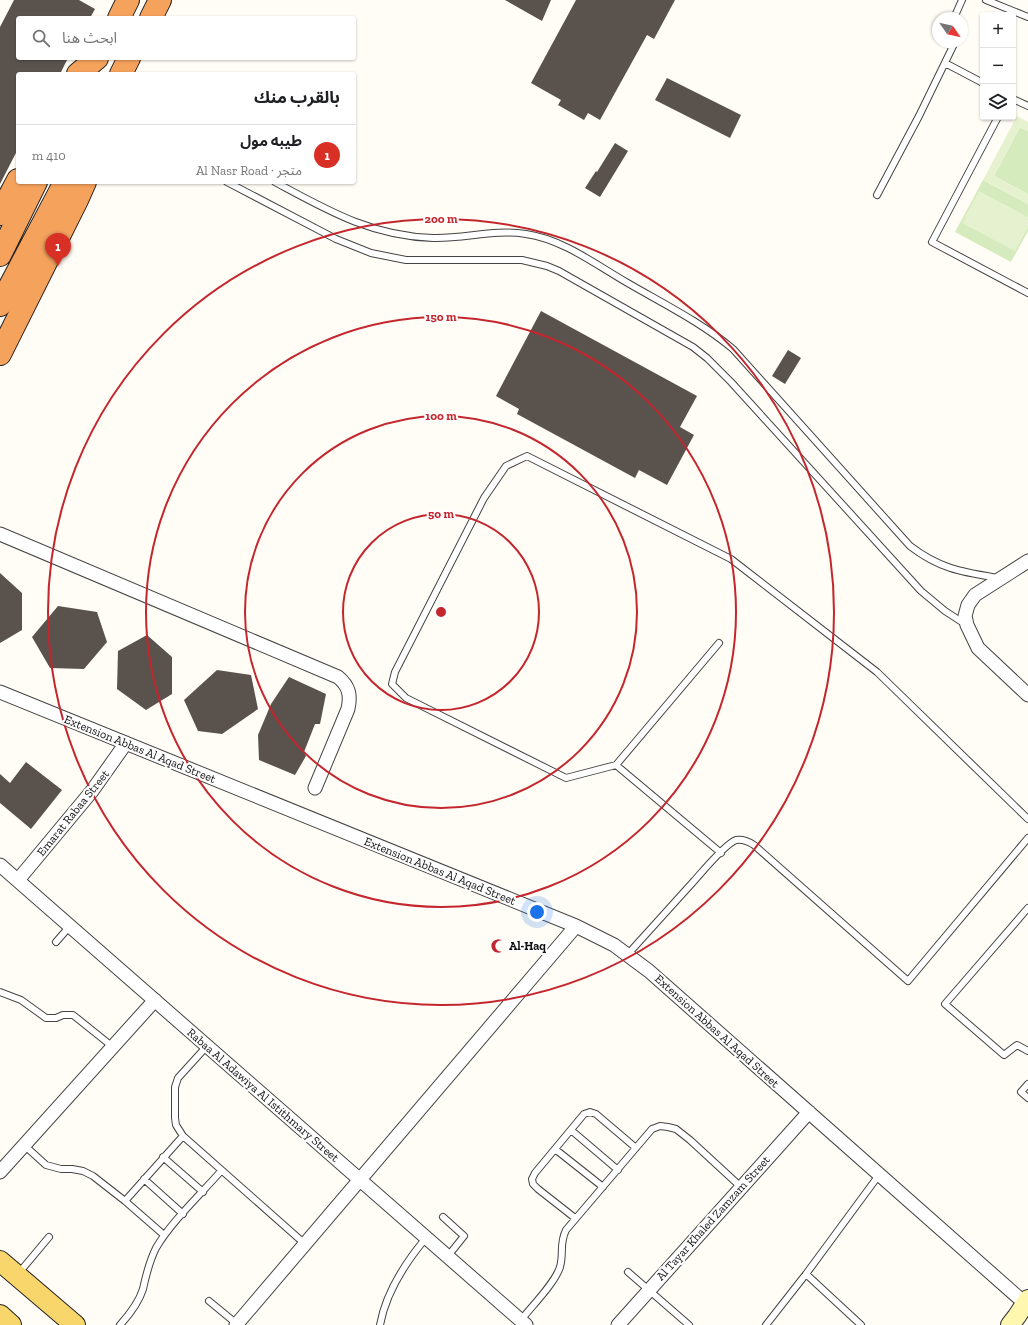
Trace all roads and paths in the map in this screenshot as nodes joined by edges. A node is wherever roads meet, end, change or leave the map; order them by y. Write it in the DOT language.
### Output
graph roads {
  1 [pos="128,0"];
  2 [pos="160,0"];
  3 [pos="962,0"];
  4 [pos="986,0"];
  5 [pos="957,12"];
  6 [pos="120,16"];
  7 [pos="152,16"];
  8 [pos="1028,17"];
  9 [pos="952,48"];
  10 [pos="96,60"];
  11 [pos="97,60"];
  12 [pos="945,63"];
  13 [pos="80,72"];
  14 [pos="91,72"];
  15 [pos="980,81"];
  16 [pos="1016,100"];
  17 [pos="1028,106"];
  18 [pos="996,120"];
  19 [pos="16,184"];
  20 [pos="35,184"];
  21 [pos="64,184"];
  22 [pos="84,184"];
  23 [pos="231,184"];
  24 [pos="279,184"];
  25 [pos="877,195"];
  26 [pos="0,214"];
  27 [pos="0,255"];
  28 [pos="1028,293"];
  29 [pos="0,305"];
  30 [pos="0,354"];
  31 [pos="0,534"];
  32 [pos="1028,561"];
  33 [pos="1000,579"];
  34 [pos="967,625"];
  35 [pos="719,643"];
  36 [pos="0,692"];
  37 [pos="1028,695"];
  38 [pos="126,743"];
  39 [pos="616,765"];
  40 [pos="315,788"];
  41 [pos="1028,819"];
  42 [pos="1028,838"];
  43 [pos="721,853"];
  44 [pos="0,865"];
  45 [pos="18,880"];
  46 [pos="1028,908"];
  47 [pos="70,926"];
  48 [pos="576,926"];
  49 [pos="56,942"];
  50 [pos="628,954"];
  51 [pos="0,992"];
  52 [pos="155,1000"];
  53 [pos="113,1046"];
  54 [pos="207,1046"];
  55 [pos="1028,1051"];
  56 [pos="1028,1084"];
  57 [pos="1028,1098"];
  58 [pos="809,1112"];
  59 [pos="571,1130"];
  60 [pos="183,1136"];
  61 [pos="24,1145"];
  62 [pos="555,1148"];
  63 [pos="636,1148"];
  64 [pos="163,1157"];
  65 [pos="618,1170"];
  66 [pos="221,1171"];
  67 [pos="0,1172"];
  68 [pos="879,1175"];
  69 [pos="144,1179"];
  70 [pos="360,1180"];
  71 [pos="603,1187"];
  72 [pos="741,1187"];
  73 [pos="203,1192"];
  74 [pos="125,1201"];
  75 [pos="183,1214"];
  76 [pos="443,1217"];
  77 [pos="575,1218"];
  78 [pos="164,1235"];
  79 [pos="49,1237"];
  80 [pos="426,1238"];
  81 [pos="305,1244"];
  82 [pos="448,1256"];
  83 [pos="0,1260"];
  84 [pos="628,1272"];
  85 [pos="806,1274"];
  86 [pos="17,1275"];
  87 [pos="649,1290"];
  88 [pos="209,1300"];
  89 [pos="1023,1310"];
  90 [pos="0,1315"];
  91 [pos="53,1318"];
  92 [pos="524,1323"];
  93 [pos="237,1324"];
  94 [pos="11,1325"];
  95 [pos="75,1325"];
  96 [pos="120,1325"];
  97 [pos="380,1325"];
  98 [pos="618,1325"];
  99 [pos="689,1325"];
  100 [pos="766,1325"];
  101 [pos="861,1325"];
  1 -- 6 [label="highway"];
  2 -- 7 [label="highway"];
  3 -- 5 [label="lane"];
  4 -- 8 [label="lane"];
  9 -- 12 [label="lane"];
  10 -- 13 [label="highway"];
  11 -- 14 [label="highway"];
  12 -- 15 [label="lane"];
  12 -- 25 [label="lane"];
  16 -- 17 [label="lane"];
  18 -- 28 [label="lane"];
  19 -- 26 [label="highway"];
  20 -- 27 [label="highway"];
  21 -- 29 [label="highway"];
  22 -- 30 [label="highway"];
  23 -- 34 [label="lane"];
  24 -- 33 [label="lane"];
  31 -- 40 [label="street"];
  32 -- 33 [label="street"];
  33 -- 34 [label="street"];
  34 -- 37 [label="street"];
  35 -- 39 [label="lane"];
  36 -- 38 [label="street, Extension Abbas Al Aqad Street"];
  38 -- 45 [label="street, Emarat Rabaa Street"];
  38 -- 48 [label="street, Extension Abbas Al Aqad Street"];
  39 -- 41 [label="lane"];
  39 -- 43 [label="lane"];
  42 -- 43 [label="lane"];
  43 -- 50 [label="lane"];
  44 -- 45 [label="street, Rabaa Al Adawiya Al Istithmary Street"];
  45 -- 47 [label="street, Rabaa Al Adawiya Al Istithmary Street"];
  46 -- 55 [label="lane"];
  47 -- 49 [label="lane"];
  47 -- 52 [label="street, Rabaa Al Adawiya Al Istithmary Street"];
  48 -- 50 [label="street, Extension Abbas Al Aqad Street"];
  48 -- 70 [label="street"];
  50 -- 58 [label="street, Extension Abbas Al Aqad Street"];
  51 -- 53 [label="lane"];
  52 -- 53 [label="street"];
  52 -- 54 [label="street, Rabaa Al Adawiya Al Istithmary Street"];
  53 -- 61 [label="street"];
  54 -- 60 [label="lane"];
  54 -- 70 [label="street, Rabaa Al Adawiya Al Istithmary Street"];
  56 -- 57 [label="lane"];
  58 -- 68 [label="street, Extension Abbas Al Aqad Street"];
  58 -- 72 [label="street, Al Tayar Khaled Zamzam Street"];
  59 -- 62 [label="lane"];
  59 -- 63 [label="lane"];
  59 -- 65 [label="lane"];
  60 -- 64 [label="lane"];
  60 -- 66 [label="lane"];
  61 -- 67 [label="street"];
  61 -- 74 [label="lane"];
  62 -- 71 [label="lane"];
  62 -- 77 [label="lane"];
  63 -- 65 [label="lane"];
  63 -- 72 [label="lane"];
  64 -- 69 [label="lane"];
  64 -- 73 [label="lane"];
  65 -- 71 [label="lane"];
  66 -- 73 [label="lane"];
  66 -- 81 [label="lane"];
  68 -- 85 [label="lane"];
  68 -- 89 [label="street, Extension Abbas Al Aqad Street"];
  69 -- 74 [label="lane"];
  69 -- 75 [label="lane"];
  70 -- 80 [label="street, Rabaa Al Adawiya Al Istithmary Street"];
  70 -- 81 [label="street"];
  71 -- 77 [label="lane"];
  72 -- 87 [label="street, Al Tayar Khaled Zamzam Street"];
  73 -- 75 [label="lane"];
  74 -- 78 [label="lane"];
  75 -- 78 [label="lane"];
  76 -- 82 [label="lane"];
  77 -- 92 [label="lane"];
  78 -- 96 [label="lane"];
  79 -- 86 [label="lane"];
  80 -- 82 [label="street, Rabaa Al Adawiya Al Istithmary Street"];
  80 -- 97 [label="lane"];
  81 -- 93 [label="street"];
  82 -- 92 [label="street, Rabaa Al Adawiya Al Istithmary Street"];
  83 -- 86 [label="main road"];
  84 -- 87 [label="lane"];
  85 -- 100 [label="lane"];
  85 -- 101 [label="lane"];
  86 -- 91 [label="main road"];
  87 -- 98 [label="street, Al Tayar Khaled Zamzam Street"];
  87 -- 99 [label="lane"];
  88 -- 93 [label="lane"];
  90 -- 94 [label="main road"];
  91 -- 95 [label="main road"];
}
